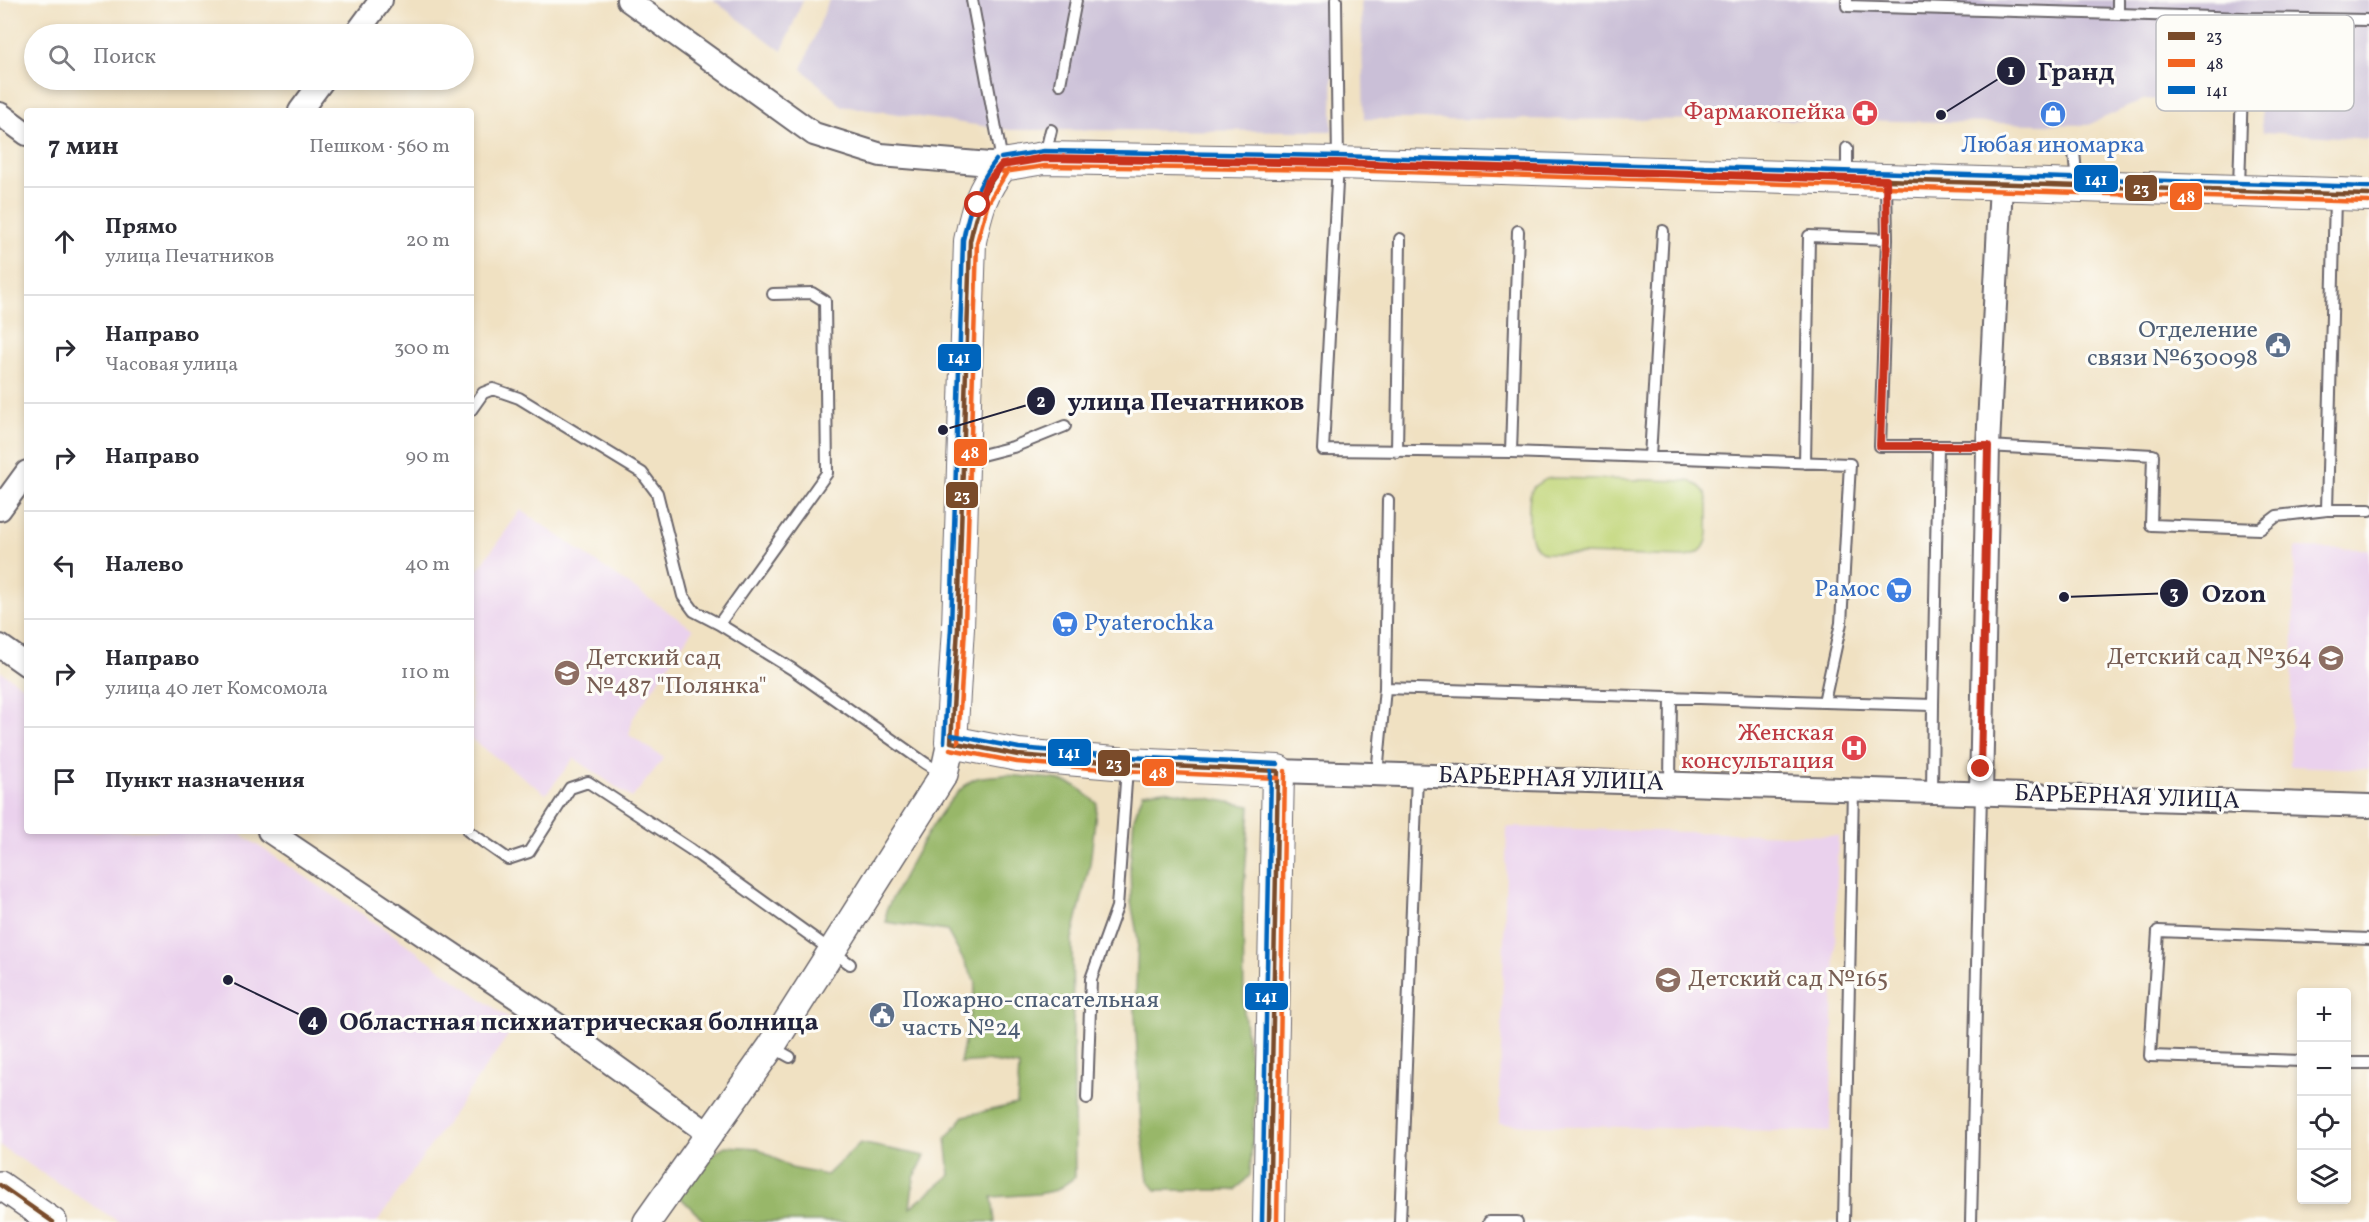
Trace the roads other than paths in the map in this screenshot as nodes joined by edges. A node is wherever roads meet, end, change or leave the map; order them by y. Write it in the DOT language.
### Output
graph roads {
  1 [pos="381,0"];
  2 [pos="628,0"];
  3 [pos="972,0"];
  4 [pos="1076,0"];
  5 [pos="1336,0"];
  6 [pos="1847,0"];
  7 [pos="2118,0"];
  8 [pos="2118,14"];
  9 [pos="2156,15"];
  10 [pos="2354,20"];
  11 [pos="2369,20"];
  12 [pos="363,24"];
  13 [pos="1060,84"];
  14 [pos="316,90"];
  15 [pos="302,108"];
  16 [pos="2241,111"];
  17 [pos="0,114"];
  18 [pos="24,132"];
  19 [pos="1847,148"];
  20 [pos="2074,152"];
  21 [pos="1338,163"];
  22 [pos="1002,165"];
  23 [pos="1847,179"];
  24 [pos="1886,180"];
  25 [pos="2001,184"];
  26 [pos="2077,186"];
  27 [pos="2239,191"];
  28 [pos="2335,194"];
  29 [pos="2369,195"];
  30 [pos="1518,231"];
  31 [pos="1663,231"];
  32 [pos="1400,239"];
  33 [pos="1887,239"];
  34 [pos="772,294"];
  35 [pos="474,406"];
  36 [pos="1065,426"];
  37 [pos="1938,446"];
  38 [pos="1988,446"];
  39 [pos="1397,452"];
  40 [pos="1511,452"];
  41 [pos="1650,457"];
  42 [pos="963,460"];
  43 [pos="1804,463"];
  44 [pos="24,476"];
  45 [pos="1388,500"];
  46 [pos="0,509"];
  47 [pos="2327,510"];
  48 [pos="2369,510"];
  49 [pos="719,624"];
  50 [pos="0,646"];
  51 [pos="24,663"];
  52 [pos="1384,688"];
  53 [pos="1671,697"];
  54 [pos="1824,702"];
  55 [pos="1934,705"];
  56 [pos="951,742"];
  57 [pos="1127,764"];
  58 [pos="1278,771"];
  59 [pos="944,774"];
  60 [pos="1377,774"];
  61 [pos="1417,776"];
  62 [pos="1670,783"];
  63 [pos="1853,789"];
  64 [pos="1932,792"];
  65 [pos="1980,793"];
  66 [pos="2369,806"];
  67 [pos="273,834"];
  68 [pos="472,834"];
  69 [pos="2369,939"];
  70 [pos="841,959"];
  71 [pos="2297,1061"];
  72 [pos="2351,1063"];
  73 [pos="2369,1063"];
  74 [pos="1087,1098"];
  75 [pos="709,1134"];
  76 [pos="0,1185"];
  77 [pos="53,1222"];
  78 [pos="647,1222"];
  79 [pos="1269,1222"];
  80 [pos="1400,1222"];
  81 [pos="1489,1222"];
  82 [pos="1517,1222"];
  83 [pos="1844,1222"];
  84 [pos="1971,1222"];
  1 -- 12 [label="street"];
  2 -- 22 [label="street"];
  3 -- 22 [label="lane"];
  4 -- 13 [label="lane"];
  5 -- 21 [label="lane"];
  6 -- 8 [label="lane"];
  7 -- 8 [label="lane"];
  8 -- 9 [label="lane"];
  10 -- 11 [label="lane"];
  14 -- 15 [label="street"];
  16 -- 27 [label="lane"];
  17 -- 18 [label="street"];
  19 -- 23 [label="lane"];
  20 -- 26 [label="lane"];
  21 -- 22 [label="main road"];
  21 -- 23 [label="main road"];
  21 -- 39 [label="lane"];
  22 -- 42 [label="main road"];
  23 -- 24 [label="main road"];
  24 -- 25 [label="main road"];
  24 -- 33 [label="lane"];
  25 -- 26 [label="main road"];
  25 -- 38 [label="street"];
  26 -- 27 [label="main road"];
  27 -- 28 [label="main road"];
  28 -- 29 [label="main road"];
  28 -- 47 [label="lane"];
  30 -- 40 [label="lane"];
  31 -- 41 [label="lane"];
  32 -- 39 [label="lane"];
  33 -- 37 [label="lane"];
  33 -- 43 [label="lane"];
  34 -- 49 [label="lane"];
  35 -- 49 [label="lane"];
  36 -- 42 [label="lane"];
  37 -- 38 [label="lane"];
  37 -- 55 [label="lane"];
  38 -- 47 [label="lane"];
  38 -- 65 [label="street"];
  39 -- 40 [label="lane"];
  40 -- 41 [label="lane"];
  41 -- 43 [label="lane"];
  42 -- 56 [label="main road"];
  43 -- 54 [label="lane"];
  44 -- 46 [label="street"];
  45 -- 52 [label="lane"];
  47 -- 48 [label="lane"];
  49 -- 59 [label="lane"];
  50 -- 51 [label="street"];
  52 -- 53 [label="lane"];
  52 -- 60 [label="lane"];
  53 -- 54 [label="lane"];
  53 -- 62 [label="lane"];
  54 -- 55 [label="lane"];
  55 -- 64 [label="lane"];
  56 -- 57 [label="main road, БАРЬЕРНАЯ УЛИЦА"];
  56 -- 59 [label="street"];
  57 -- 58 [label="main road, БАРЬЕРНАЯ УЛИЦА"];
  57 -- 74 [label="lane"];
  58 -- 60 [label="street, БАРЬЕРНАЯ УЛИЦА"];
  58 -- 79 [label="main road"];
  59 -- 70 [label="street"];
  60 -- 61 [label="street, БАРЬЕРНАЯ УЛИЦА"];
  61 -- 62 [label="street, БАРЬЕРНАЯ УЛИЦА"];
  61 -- 80 [label="lane"];
  62 -- 63 [label="street, БАРЬЕРНАЯ УЛИЦА"];
  63 -- 64 [label="street, БАРЬЕРНАЯ УЛИЦА"];
  63 -- 83 [label="lane"];
  64 -- 65 [label="street, БАРЬЕРНАЯ УЛИЦА"];
  65 -- 66 [label="street, БАРЬЕРНАЯ УЛИЦА"];
  65 -- 84 [label="lane"];
  67 -- 75 [label="street"];
  68 -- 70 [label="lane"];
  69 -- 71 [label="lane"];
  70 -- 75 [label="street"];
  72 -- 73 [label="lane"];
  75 -- 78 [label="street"];
  76 -- 77 [label="street"];
  81 -- 82 [label="lane"];
}
